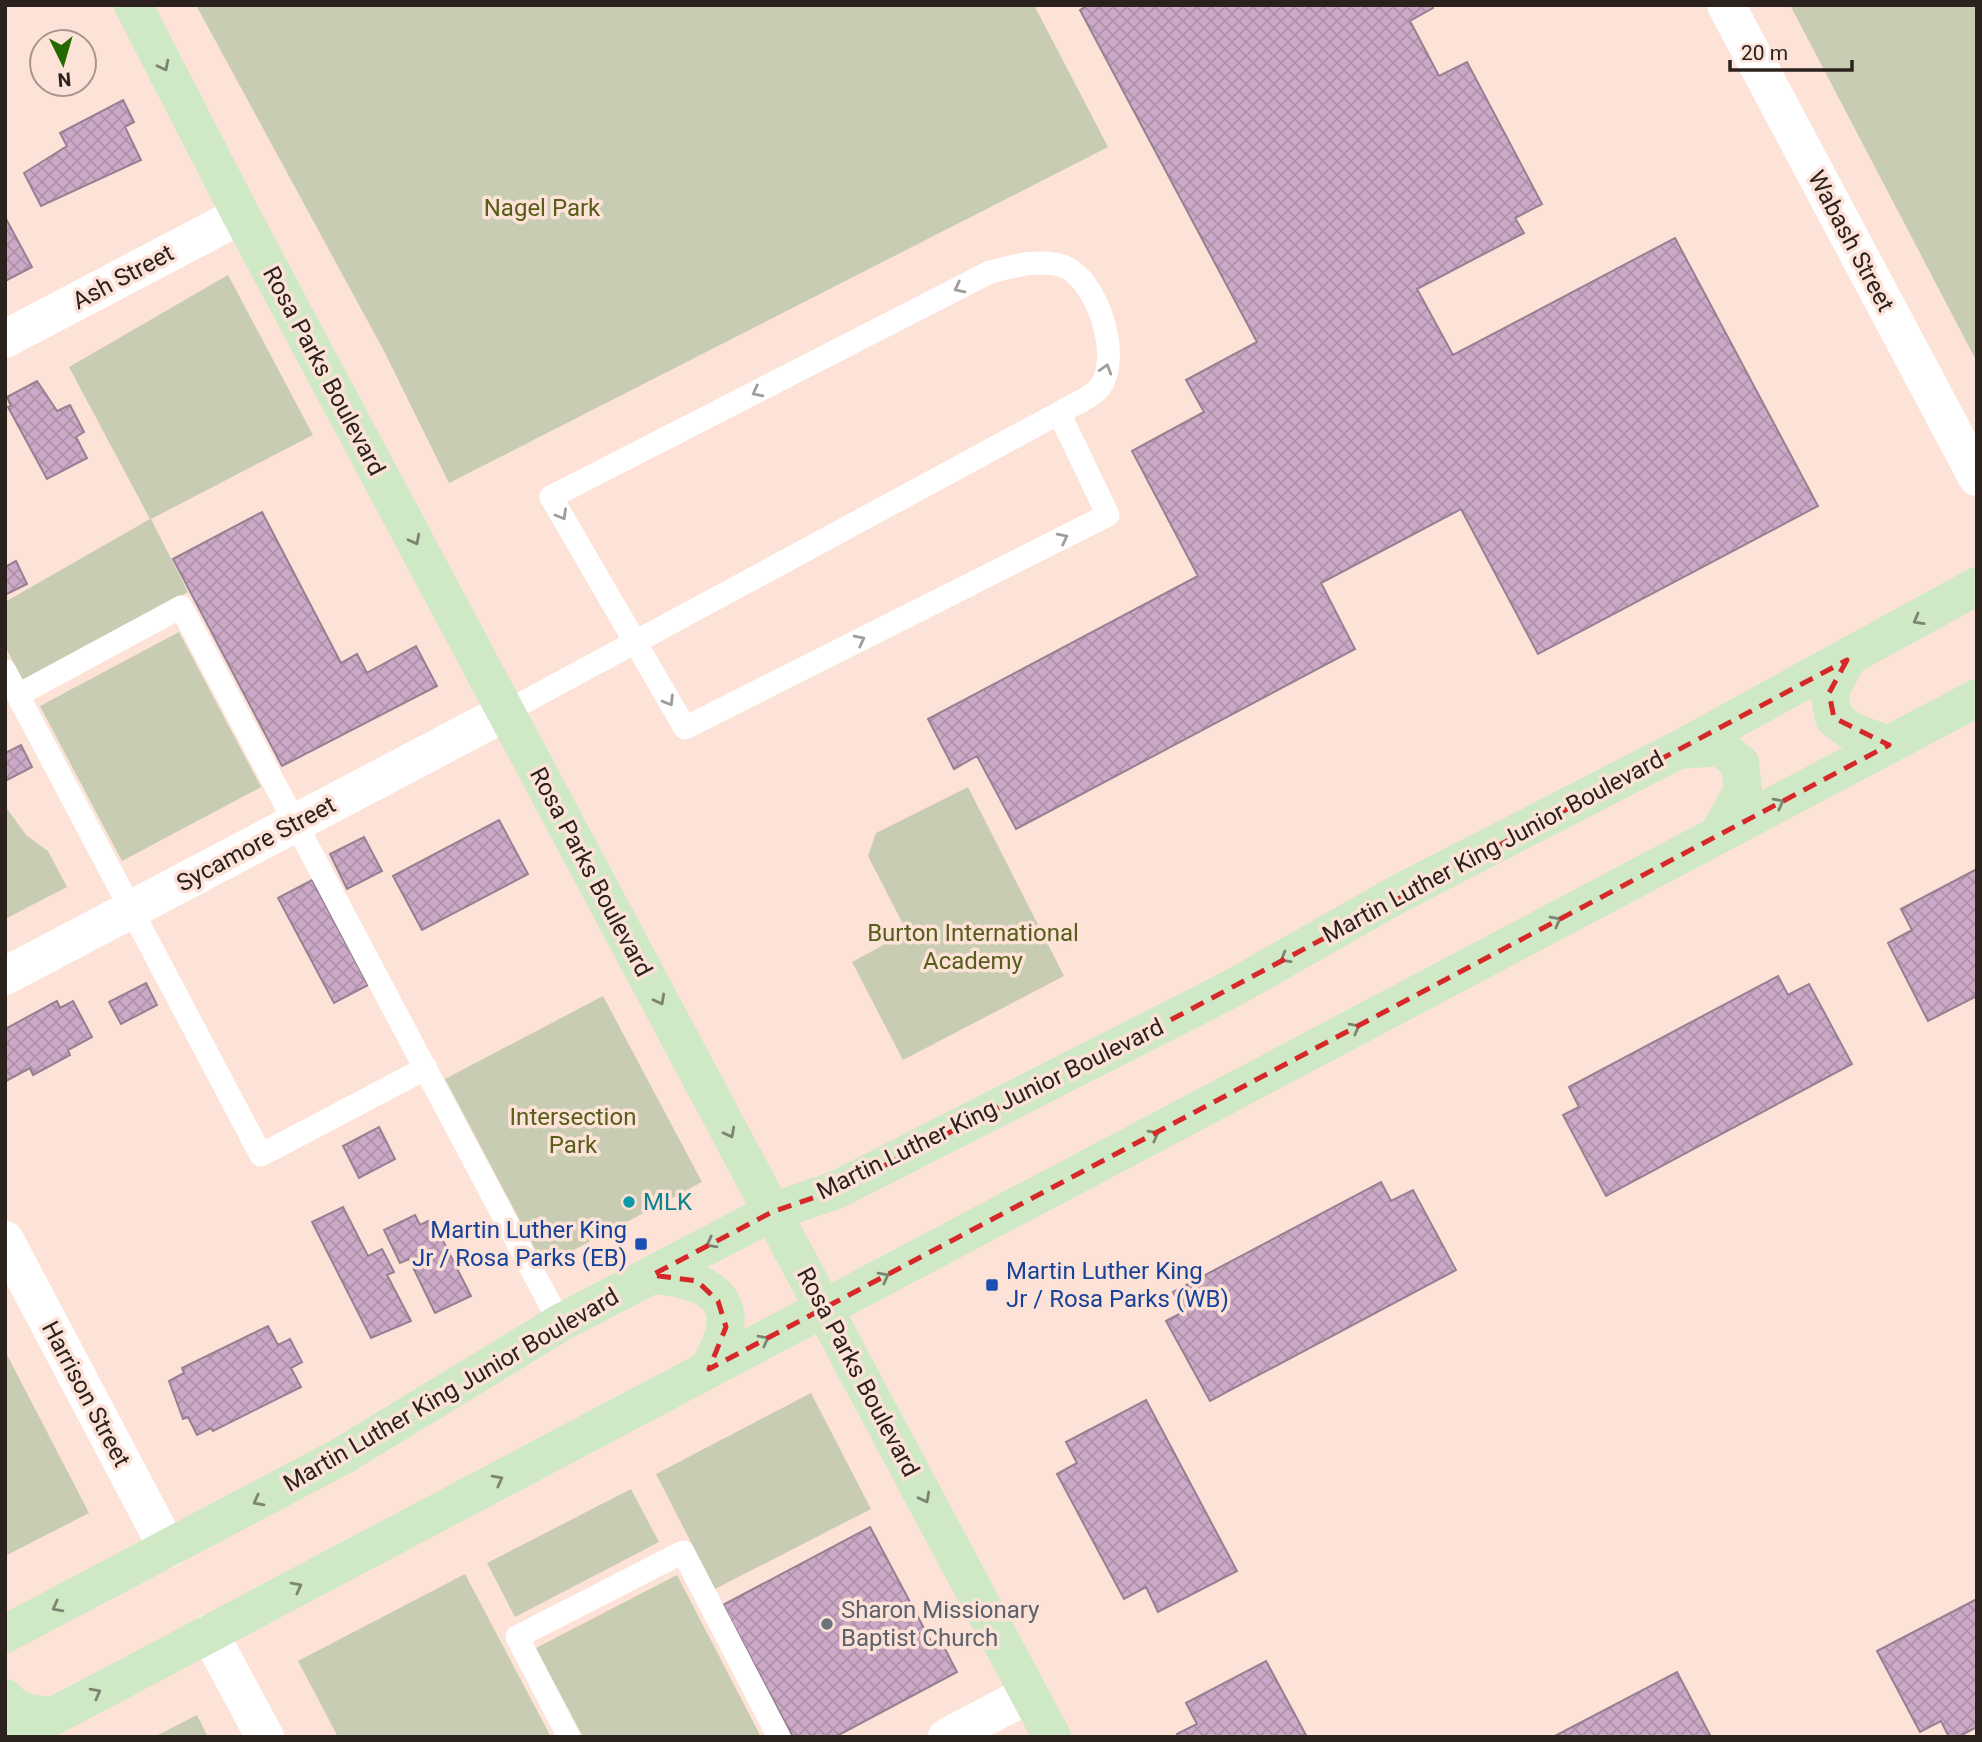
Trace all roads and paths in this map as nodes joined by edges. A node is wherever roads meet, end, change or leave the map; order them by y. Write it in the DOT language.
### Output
graph roads {
  1 [pos="133,5"];
  2 [pos="1726,5"];
  3 [pos="241,215"];
  4 [pos="5,339"];
  5 [pos="1059,413"];
  6 [pos="1977,477"];
  7 [pos="1977,586"];
  8 [pos="634,642"];
  9 [pos="1847,660"];
  10 [pos="5,671"];
  11 [pos="18,695"];
  12 [pos="1977,698"];
  13 [pos="506,712"];
  14 [pos="1889,745"];
  15 [pos="1678,750"];
  16 [pos="296,823"];
  17 [pos="1718,835"];
  18 [pos="131,910"];
  19 [pos="5,976"];
  20 [pos="426,1069"];
  21 [pos="772,1212"];
  22 [pos="5,1240"];
  23 [pos="652,1275"];
  24 [pos="824,1308"];
  25 [pos="561,1323"];
  26 [pos="709,1369"];
  27 [pos="168,1549"];
  28 [pos="209,1633"];
  29 [pos="11,1634"];
  30 [pos="1029,1694"];
  31 [pos="5,1698"];
  32 [pos="54,1715"];
  33 [pos="14,1737"];
  34 [pos="265,1737"];
  35 [pos="569,1737"];
  36 [pos="779,1737"];
  37 [pos="947,1737"];
  38 [pos="1052,1737"];
  1 -- 3 [label="main road, Rosa Parks Boulevard, one-way"];
  2 -- 6 [label="street, Wabash Street"];
  3 -- 4 [label="street, Ash Street"];
  3 -- 13 [label="main road, Rosa Parks Boulevard, one-way"];
  5 -- 8 [label="lane"];
  8 -- 5 [label="lane, one-way"];
  5 -- 8 [label="lane, one-way"];
  7 -- 9 [label="main road, Martin Luther King Junior Boulevard, one-way"];
  8 -- 13 [label="lane"];
  9 -- 14 [label="main road"];
  9 -- 15 [label="main road, Martin Luther King Junior Boulevard"];
  10 -- 11 [label="lane"];
  11 -- 16 [label="lane"];
  11 -- 18 [label="lane"];
  12 -- 14 [label="main road"];
  13 -- 16 [label="street, Sycamore Street"];
  13 -- 21 [label="main road, Rosa Parks Boulevard, one-way"];
  17 -- 14 [label="main road, one-way"];
  15 -- 17 [label="main road"];
  15 -- 21 [label="main road, Martin Luther King Junior Boulevard, one-way"];
  16 -- 18 [label="street, Sycamore Street"];
  16 -- 20 [label="lane"];
  24 -- 17 [label="main road, one-way"];
  18 -- 19 [label="street, Sycamore Street"];
  18 -- 20 [label="lane"];
  20 -- 25 [label="lane"];
  21 -- 23 [label="main road, Martin Luther King Junior Boulevard, one-way"];
  21 -- 24 [label="main road, Rosa Parks Boulevard"];
  22 -- 27 [label="street, Harrison Street"];
  23 -- 25 [label="main road, Martin Luther King Junior Boulevard"];
  23 -- 26 [label="main road"];
  26 -- 24 [label="main road, one-way"];
  24 -- 30 [label="main road, Rosa Parks Boulevard, one-way"];
  25 -- 27 [label="main road, Martin Luther King Junior Boulevard, one-way"];
  28 -- 26 [label="main road, one-way"];
  27 -- 29 [label="main road, Martin Luther King Junior Boulevard, one-way"];
  32 -- 28 [label="main road, one-way"];
  28 -- 34 [label="street"];
  30 -- 37 [label="street"];
  30 -- 38 [label="main road, Rosa Parks Boulevard"];
  31 -- 32 [label="main road"];
  32 -- 33 [label="main road"];
  35 -- 36 [label="lane"];
}
